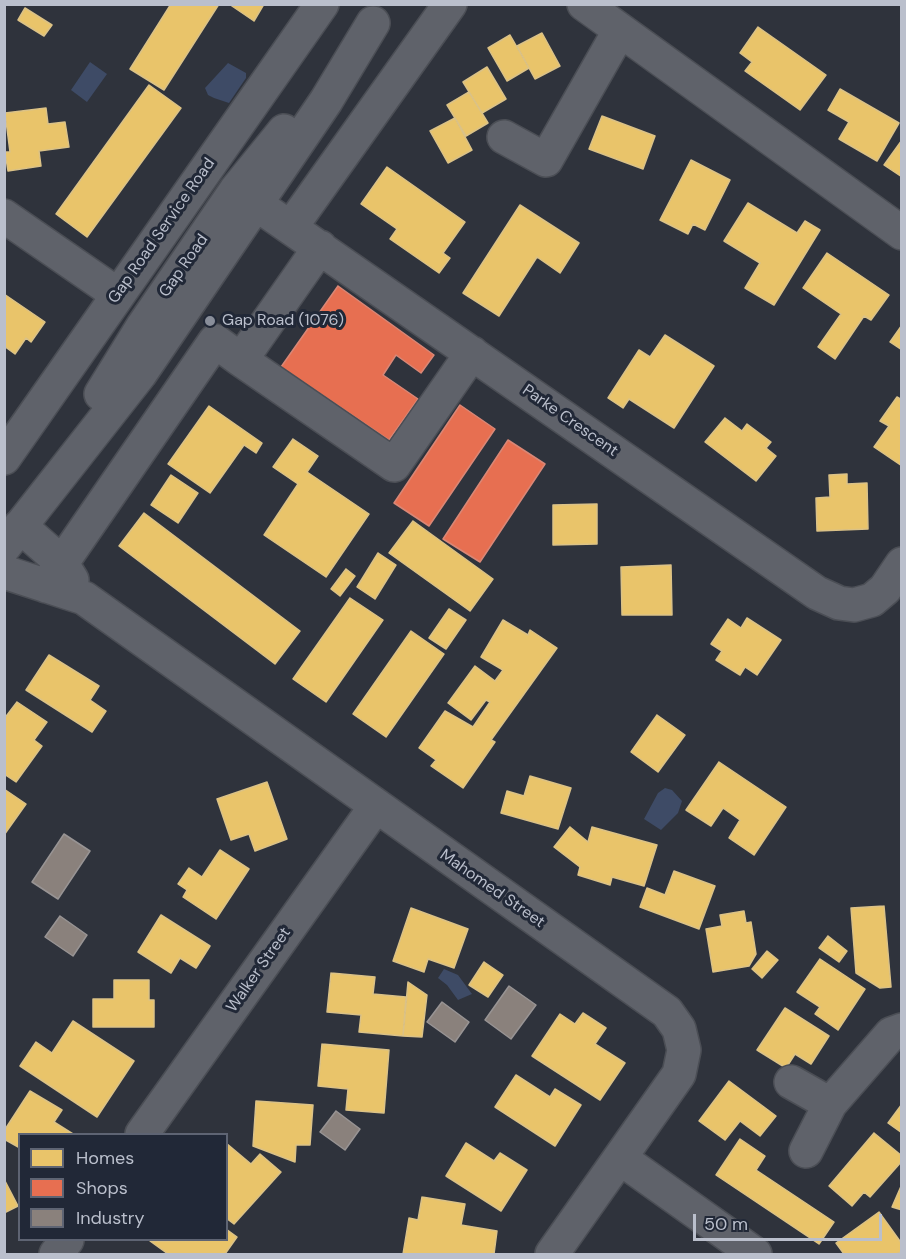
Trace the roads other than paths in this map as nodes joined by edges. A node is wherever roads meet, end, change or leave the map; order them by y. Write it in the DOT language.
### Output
graph roads {
  1 [pos="322,4"];
  2 [pos="450,4"];
  3 [pos="584,4"];
  4 [pos="371,11"];
  5 [pos="620,30"];
  6 [pos="504,137"];
  7 [pos="247,197"];
  8 [pos="4,216"];
  9 [pos="291,227"];
  10 [pos="902,233"];
  11 [pos="320,247"];
  12 [pos="117,294"];
  13 [pos="472,353"];
  14 [pos="241,360"];
  15 [pos="4,458"];
  16 [pos="12,536"];
  17 [pos="902,564"];
  18 [pos="4,572"];
  19 [pos="53,574"];
  20 [pos="376,806"];
  21 [pos="902,1030"];
  22 [pos="790,1082"];
  23 [pos="830,1104"];
  24 [pos="143,1133"];
  25 [pos="806,1151"];
  26 [pos="620,1158"];
  27 [pos="66,1241"];
  28 [pos="56,1254"];
  29 [pos="552,1254"];
  30 [pos="755,1254"];
  1 -- 12 [label="street, Gap Road Service Road"];
  2 -- 9 [label="street"];
  3 -- 5 [label="street"];
  4 -- 7 [label="street, Gap Road"];
  5 -- 6 [label="street"];
  5 -- 10 [label="street"];
  7 -- 9 [label="street, Parke Crescent"];
  7 -- 16 [label="street, Gap Road"];
  8 -- 12 [label="street"];
  9 -- 11 [label="street, Parke Crescent"];
  11 -- 13 [label="street, Parke Crescent"];
  11 -- 14 [label="street"];
  12 -- 15 [label="street, Gap Road Service Road"];
  13 -- 14 [label="street"];
  13 -- 17 [label="street, Parke Crescent"];
  14 -- 19 [label="street"];
  16 -- 19 [label="street, Mahomed Street"];
  18 -- 19 [label="street"];
  19 -- 20 [label="street, Mahomed Street"];
  20 -- 24 [label="street, Walker Street"];
  20 -- 26 [label="street, Mahomed Street"];
  21 -- 23 [label="street"];
  22 -- 23 [label="street"];
  23 -- 25 [label="street"];
  26 -- 29 [label="street, Mahomed Street"];
  26 -- 30 [label="street"];
  27 -- 28 [label="street"];
}
